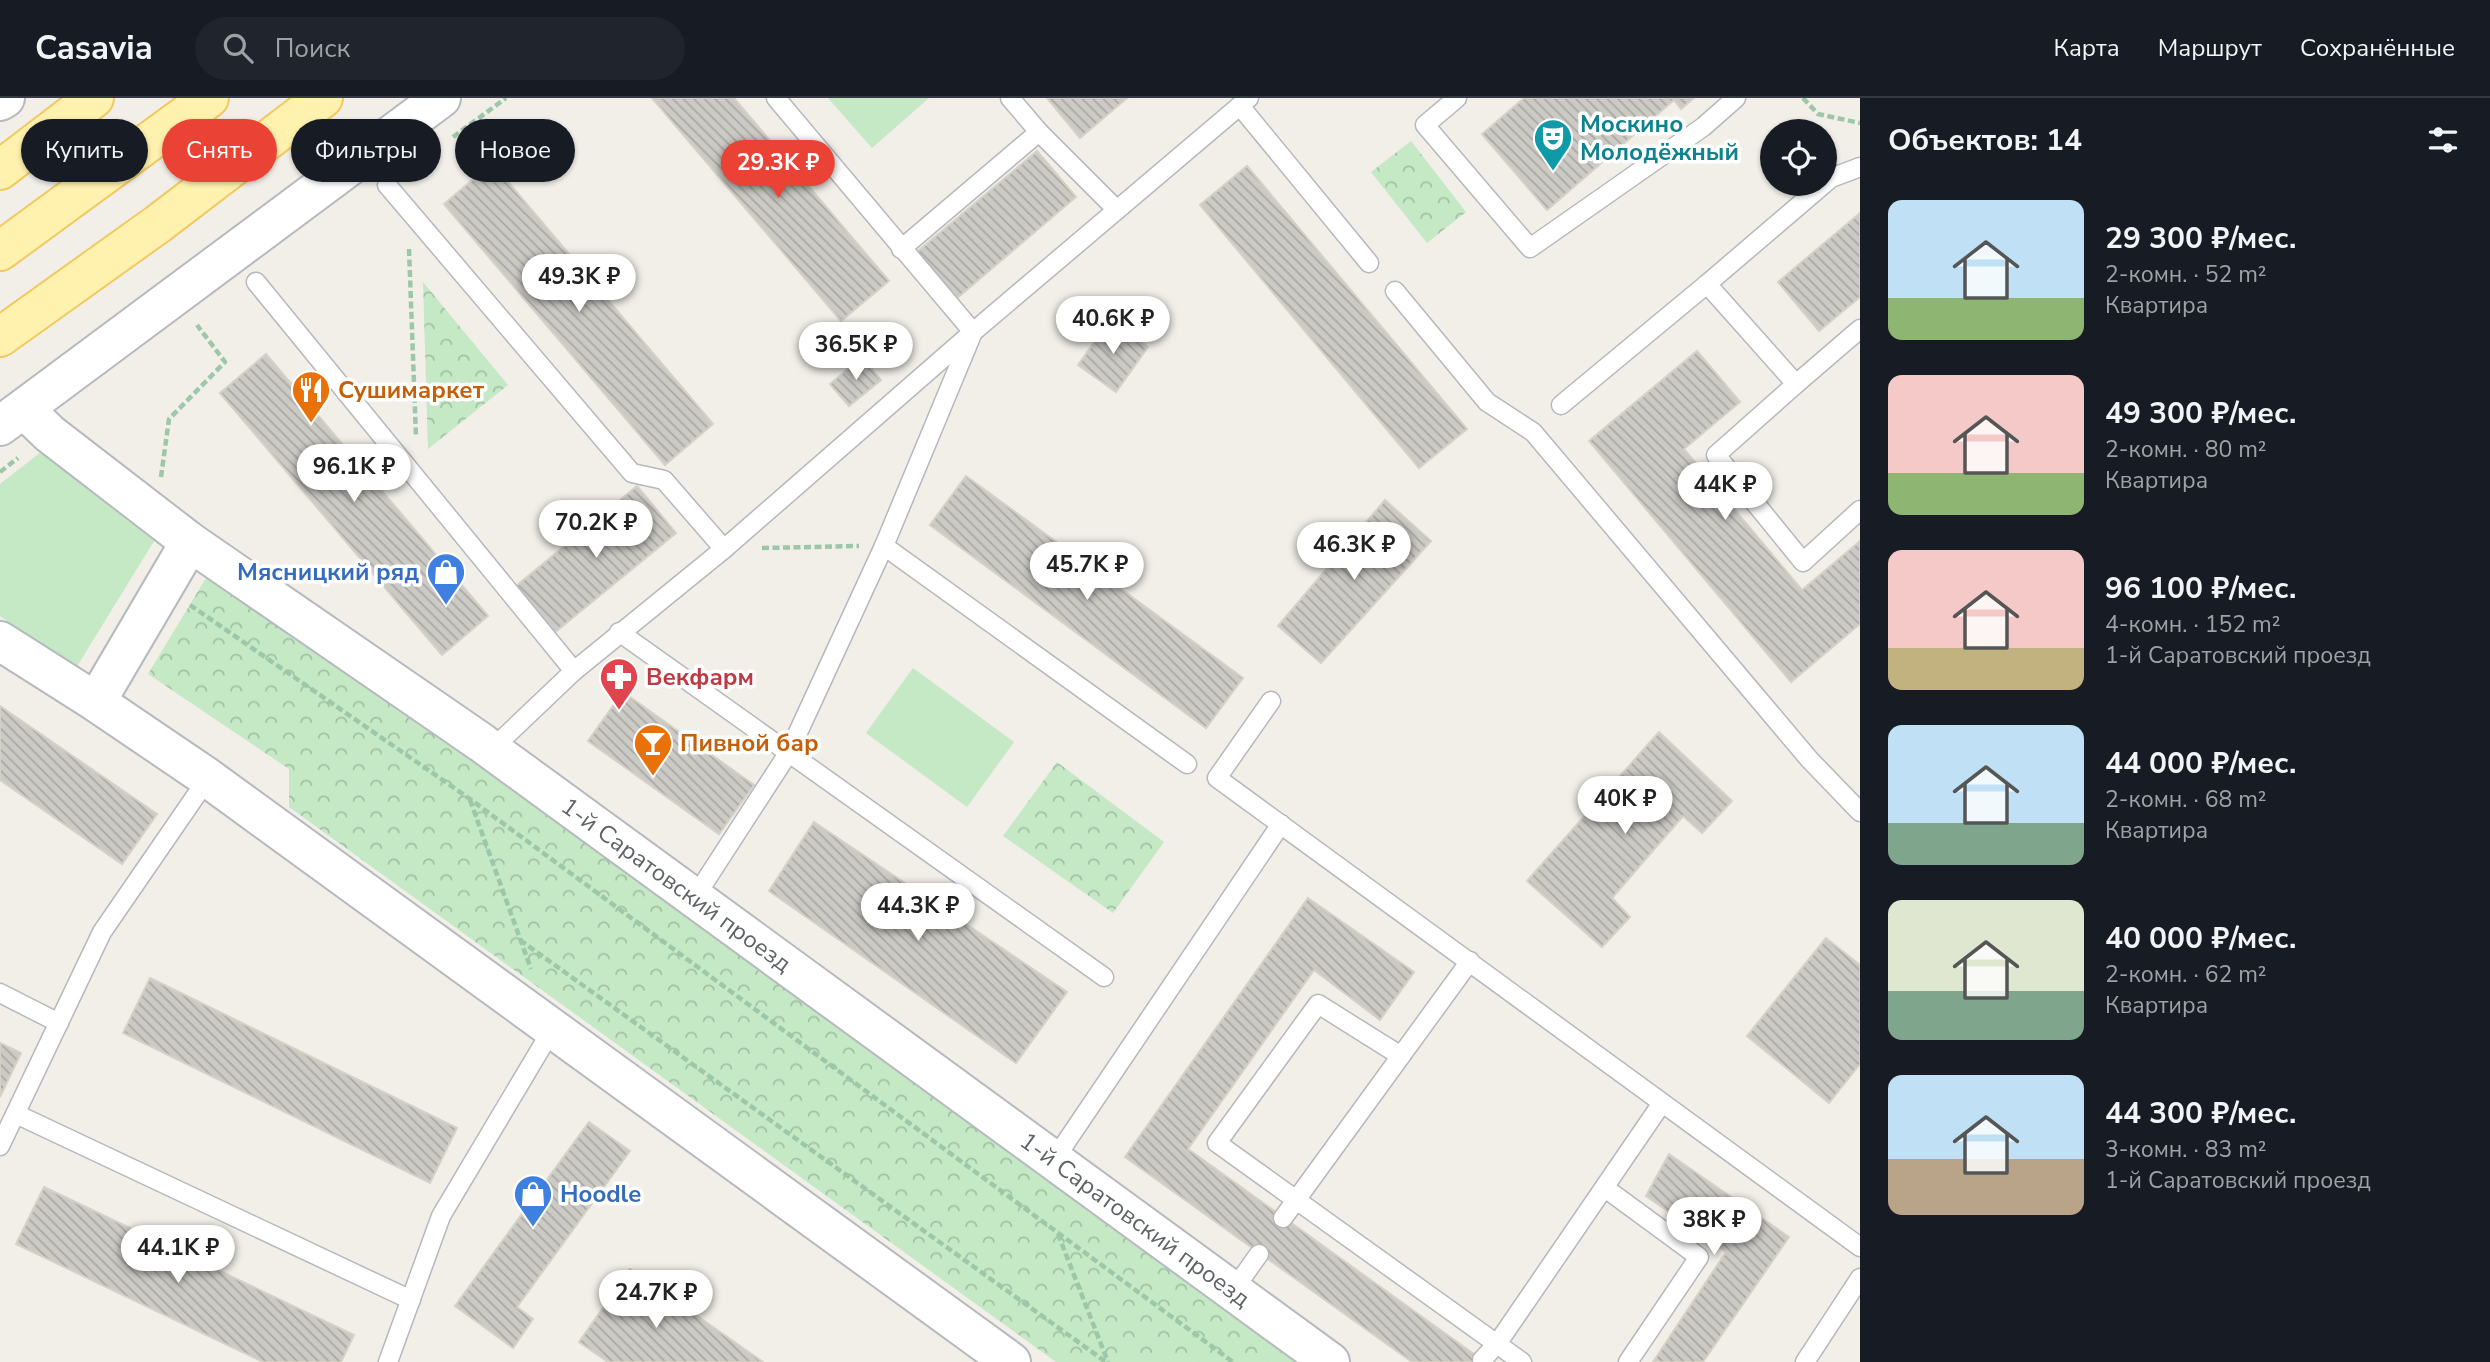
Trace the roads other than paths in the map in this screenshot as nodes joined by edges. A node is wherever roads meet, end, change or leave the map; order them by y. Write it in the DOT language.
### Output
graph roads {
  1 [pos="5,98"];
  2 [pos="94,98"];
  3 [pos="209,98"];
  4 [pos="323,98"];
  5 [pos="776,98"];
  6 [pos="1010,98"];
  7 [pos="1457,98"];
  8 [pos="1736,98"];
  9 [pos="0,101"];
  10 [pos="435,102"];
  11 [pos="1244,102"];
  12 [pos="1039,132"];
  13 [pos="1860,167"];
  14 [pos="0,170"];
  15 [pos="1837,176"];
  16 [pos="387,185"];
  17 [pos="1810,196"];
  18 [pos="1117,209"];
  19 [pos="901,248"];
  20 [pos="0,251"];
  21 [pos="1369,263"];
  22 [pos="256,282"];
  23 [pos="1707,284"];
  24 [pos="1395,291"];
  25 [pos="1860,329"];
  26 [pos="973,332"];
  27 [pos="0,337"];
  28 [pos="1796,384"];
  29 [pos="1561,405"];
  30 [pos="12,417"];
  31 [pos="1860,510"];
  32 [pos="190,541"];
  33 [pos="884,546"];
  34 [pos="724,549"];
  35 [pos="620,632"];
  36 [pos="0,641"];
  37 [pos="574,671"];
  38 [pos="1271,701"];
  39 [pos="96,702"];
  40 [pos="492,749"];
  41 [pos="789,752"];
  42 [pos="1187,764"];
  43 [pos="208,778"];
  44 [pos="1860,813"];
  45 [pos="1281,824"];
  46 [pos="695,897"];
  47 [pos="1469,961"];
  48 [pos="1104,977"];
  49 [pos="0,993"];
  50 [pos="59,1023"];
  51 [pos="553,1028"];
  52 [pos="1401,1056"];
  53 [pos="1662,1102"];
  54 [pos="16,1114"];
  55 [pos="0,1146"];
  56 [pos="1054,1160"];
  57 [pos="1605,1188"];
  58 [pos="1296,1200"];
  59 [pos="1283,1218"];
  60 [pos="1860,1247"];
  61 [pos="1259,1254"];
  62 [pos="1860,1278"];
  63 [pos="1232,1292"];
  64 [pos="411,1300"];
  65 [pos="1497,1344"];
  66 [pos="994,1357"];
  67 [pos="1482,1360"];
  68 [pos="388,1362"];
  69 [pos="1330,1362"];
  70 [pos="1522,1362"];
  71 [pos="1628,1362"];
  72 [pos="1805,1362"];
  1 -- 9 [label="street"];
  2 -- 14 [label="main road"];
  3 -- 20 [label="main road"];
  4 -- 27 [label="main road"];
  5 -- 19 [label="lane"];
  6 -- 12 [label="lane"];
  7 -- 8 [label="lane"];
  10 -- 30 [label="street"];
  11 -- 18 [label="lane"];
  11 -- 21 [label="lane"];
  12 -- 18 [label="lane"];
  12 -- 19 [label="lane"];
  13 -- 15 [label="lane"];
  16 -- 34 [label="lane"];
  17 -- 23 [label="lane"];
  18 -- 26 [label="lane"];
  19 -- 26 [label="lane"];
  22 -- 37 [label="lane"];
  23 -- 28 [label="lane"];
  23 -- 29 [label="lane"];
  24 -- 44 [label="lane"];
  25 -- 28 [label="lane"];
  26 -- 33 [label="lane"];
  26 -- 34 [label="lane"];
  28 -- 31 [label="lane"];
  30 -- 32 [label="street, 1-й Саратовский проезд"];
  32 -- 39 [label="street"];
  32 -- 40 [label="street, 1-й Саратовский проезд"];
  33 -- 41 [label="lane"];
  33 -- 42 [label="lane"];
  34 -- 35 [label="lane"];
  35 -- 37 [label="lane"];
  35 -- 41 [label="lane"];
  36 -- 39 [label="street"];
  37 -- 40 [label="lane"];
  38 -- 45 [label="lane"];
  39 -- 43 [label="street"];
  40 -- 46 [label="street, 1-й Саратовский проезд"];
  41 -- 46 [label="lane"];
  41 -- 48 [label="lane"];
  43 -- 50 [label="lane"];
  43 -- 51 [label="street"];
  45 -- 47 [label="lane"];
  45 -- 56 [label="lane"];
  46 -- 56 [label="street, 1-й Саратовский проезд"];
  47 -- 52 [label="lane"];
  47 -- 53 [label="lane"];
  49 -- 50 [label="lane"];
  50 -- 54 [label="lane"];
  51 -- 64 [label="lane"];
  51 -- 66 [label="street"];
  52 -- 58 [label="lane"];
  52 -- 58 [label="lane"];
  53 -- 57 [label="lane"];
  53 -- 60 [label="lane"];
  54 -- 55 [label="lane"];
  54 -- 64 [label="lane"];
  56 -- 63 [label="street, 1-й Саратовский проезд"];
  57 -- 65 [label="lane"];
  57 -- 71 [label="lane"];
  58 -- 59 [label="lane"];
  58 -- 65 [label="lane"];
  61 -- 63 [label="lane"];
  62 -- 72 [label="lane"];
  63 -- 69 [label="street, 1-й Саратовский проезд"];
  64 -- 68 [label="lane"];
  65 -- 67 [label="lane"];
  65 -- 70 [label="lane"];
}
